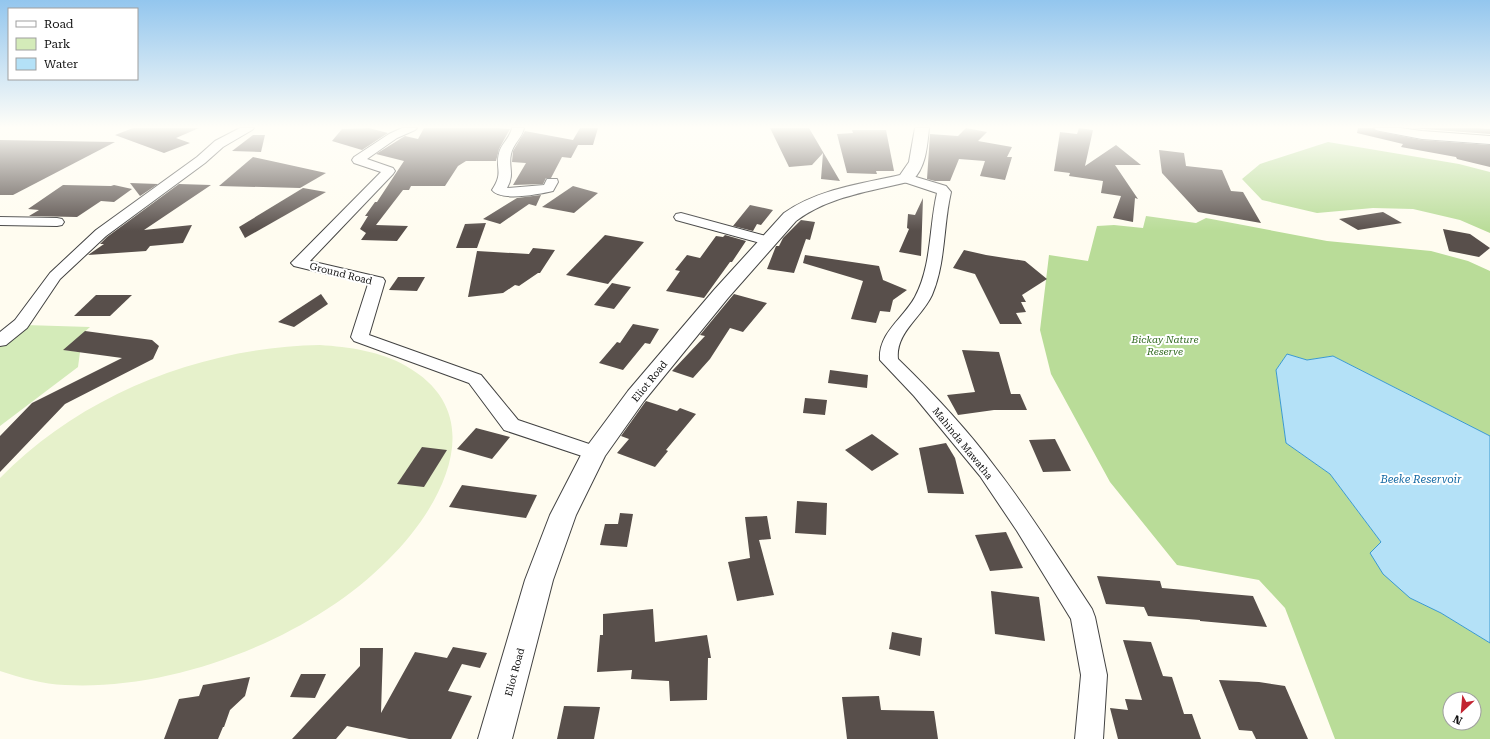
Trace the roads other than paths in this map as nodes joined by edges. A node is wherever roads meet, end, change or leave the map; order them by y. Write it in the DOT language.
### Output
graph roads {
  1 [pos="198,162"];
  2 [pos="365,162"];
  3 [pos="504,162"];
  4 [pos="916,162"];
  5 [pos="906,178"];
  6 [pos="552,182"];
  7 [pos="681,217"];
  8 [pos="0,221"];
  9 [pos="57,222"];
  10 [pos="768,241"];
  11 [pos="0,341"];
  12 [pos="594,453"];
  13 [pos="495,739"];
  14 [pos="1089,739"];
  1 -- 11 [label="street"];
  2 -- 12 [label="street, Ground Road"];
  3 -- 6 [label="street"];
  4 -- 5 [label="street"];
  5 -- 10 [label="street, Eliot Road"];
  5 -- 14 [label="street, Mahinda Mawatha"];
  7 -- 10 [label="street"];
  8 -- 9 [label="street"];
  10 -- 12 [label="street, Eliot Road"];
  12 -- 13 [label="street, Eliot Road"];
}
